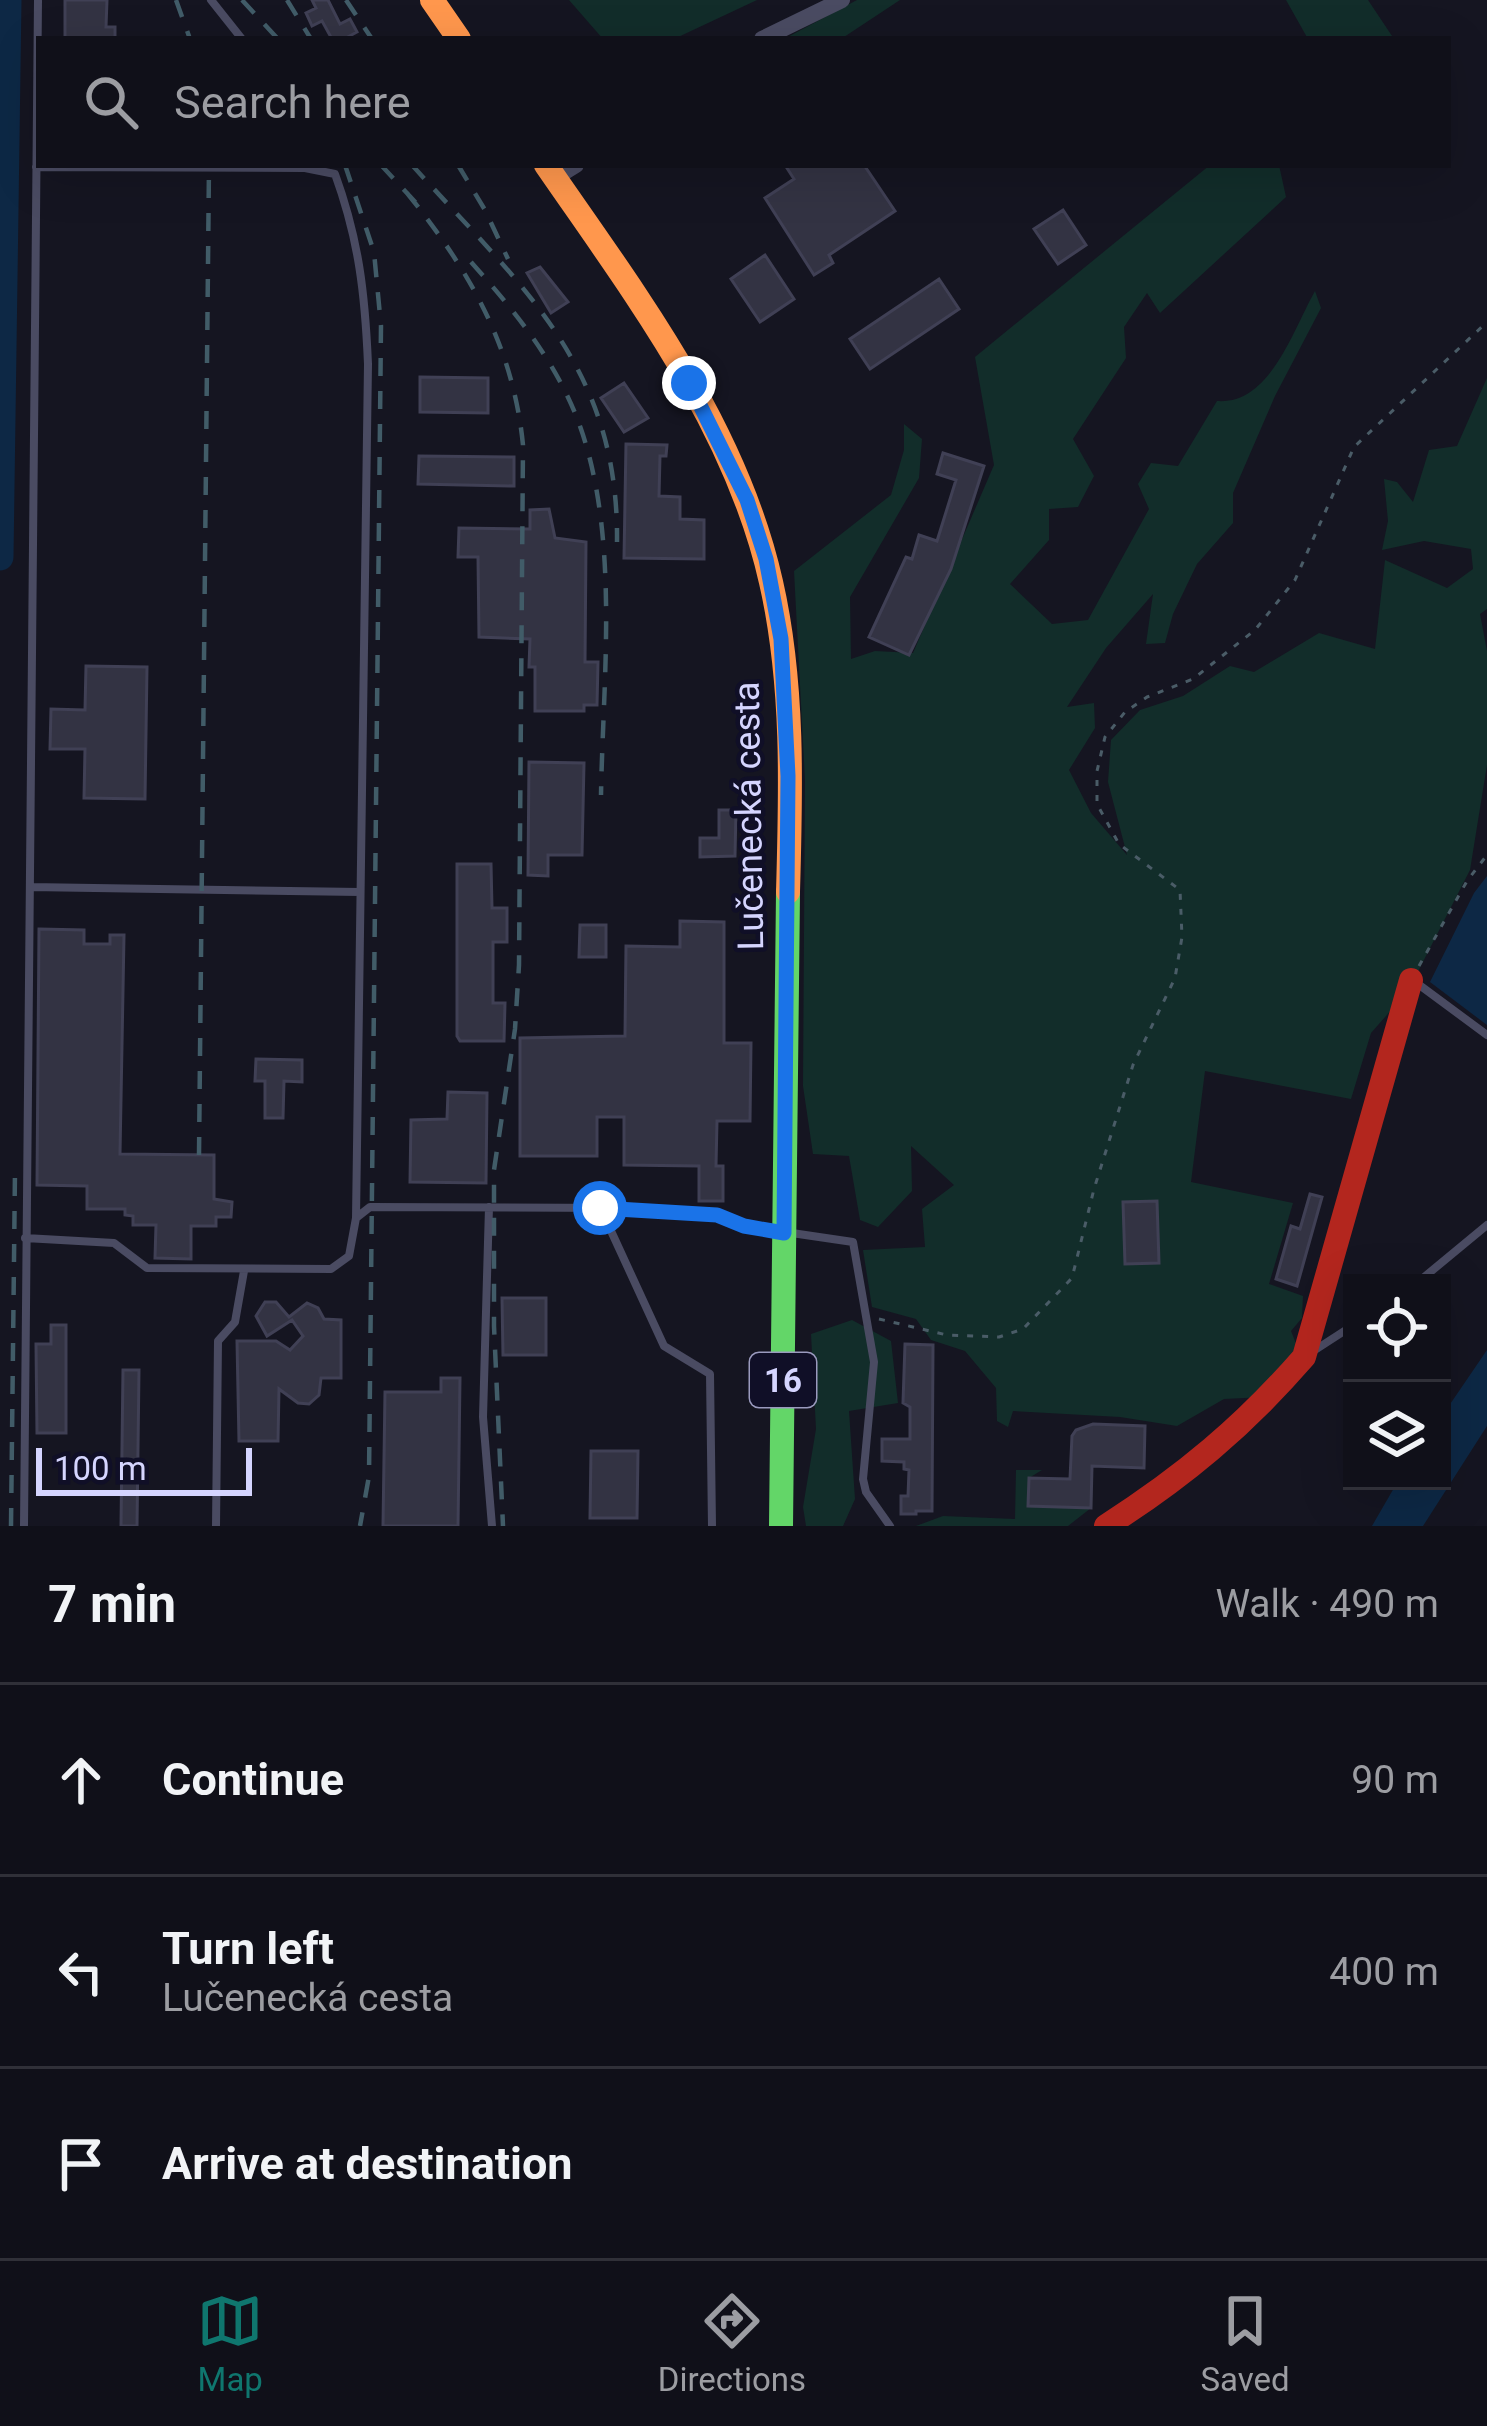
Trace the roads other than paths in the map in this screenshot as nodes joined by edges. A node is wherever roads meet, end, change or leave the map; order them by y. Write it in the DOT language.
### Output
graph roads {
  1 [pos="38,0"];
  2 [pos="211,0"];
  3 [pos="432,0"];
  4 [pos="842,0"];
  5 [pos="38,36"];
  6 [pos="240,36"];
  7 [pos="457,36"];
  8 [pos="768,36"];
  9 [pos="36,167"];
  10 [pos="332,169"];
  11 [pos="559,169"];
  12 [pos="29,887"];
  13 [pos="360,892"];
  14 [pos="1412,980"];
  15 [pos="1487,1035"];
  16 [pos="489,1207"];
  17 [pos="600,1208"];
  18 [pos="356,1218"];
  19 [pos="1487,1225"];
  20 [pos="784,1233"];
  21 [pos="25,1238"];
  22 [pos="244,1270"];
  23 [pos="1428,1274"];
  24 [pos="1343,1332"];
  25 [pos="1304,1357"];
  26 [pos="24,1526"];
  27 [pos="216,1526"];
  28 [pos="492,1526"];
  29 [pos="712,1526"];
  30 [pos="781,1526"];
  31 [pos="890,1526"];
  32 [pos="1106,1526"];
  1 -- 5 [label="lane"];
  2 -- 6 [label="lane"];
  3 -- 7 [label="main road"];
  4 -- 8 [label="street"];
  9 -- 12 [label="lane"];
  10 -- 13 [label="lane"];
  11 -- 20 [label="main road, Lučenecká cesta / 16"];
  12 -- 13 [label="lane"];
  12 -- 21 [label="lane"];
  13 -- 18 [label="lane"];
  14 -- 15 [label="lane"];
  14 -- 25 [label="main road"];
  16 -- 17 [label="lane"];
  16 -- 18 [label="lane"];
  16 -- 28 [label="lane"];
  17 -- 20 [label="lane"];
  17 -- 29 [label="lane"];
  18 -- 22 [label="lane"];
  19 -- 23 [label="lane"];
  20 -- 30 [label="main road, Lučenecká cesta / 16"];
  20 -- 31 [label="lane"];
  21 -- 22 [label="lane"];
  21 -- 26 [label="lane"];
  22 -- 27 [label="lane"];
  24 -- 25 [label="lane"];
  25 -- 32 [label="main road"];
}
